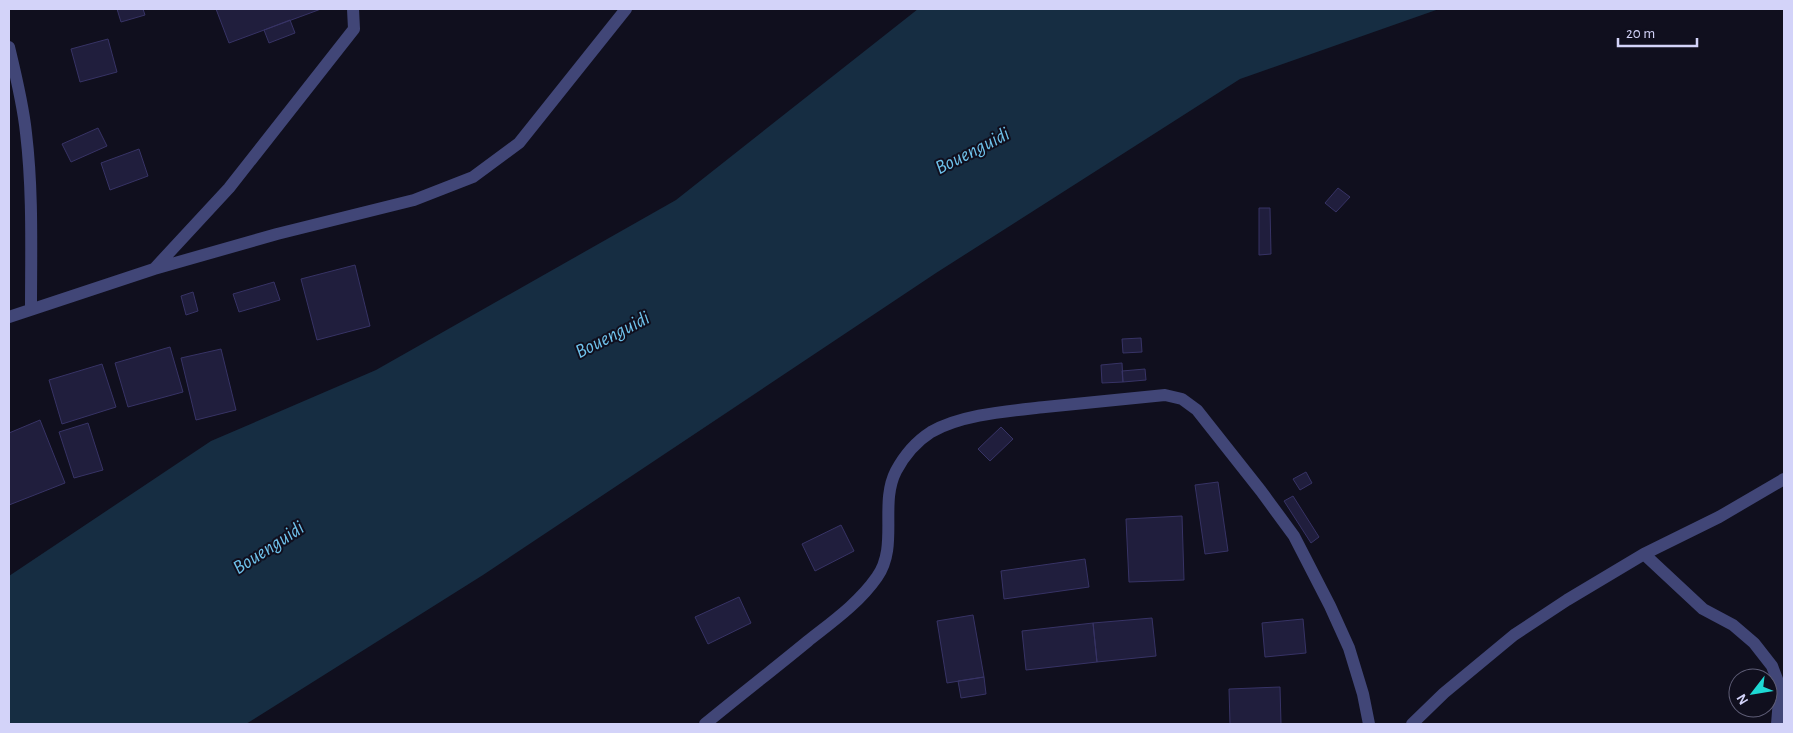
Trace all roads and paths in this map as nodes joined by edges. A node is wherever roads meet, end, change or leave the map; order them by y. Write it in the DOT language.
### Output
graph roads {
  1 [pos="353,9"];
  2 [pos="626,9"];
  3 [pos="9,47"];
  4 [pos="154,269"];
  5 [pos="31,309"];
  6 [pos="9,317"];
  7 [pos="1784,479"];
  8 [pos="1644,554"];
  9 [pos="705,724"];
  10 [pos="1369,724"];
  11 [pos="1412,724"];
  12 [pos="1777,724"];
  1 -- 4 [label="street"];
  2 -- 4 [label="street"];
  3 -- 5 [label="street"];
  4 -- 5 [label="street"];
  5 -- 6 [label="street"];
  7 -- 8 [label="street"];
  8 -- 11 [label="street"];
  8 -- 12 [label="street"];
  9 -- 10 [label="street"];
}
